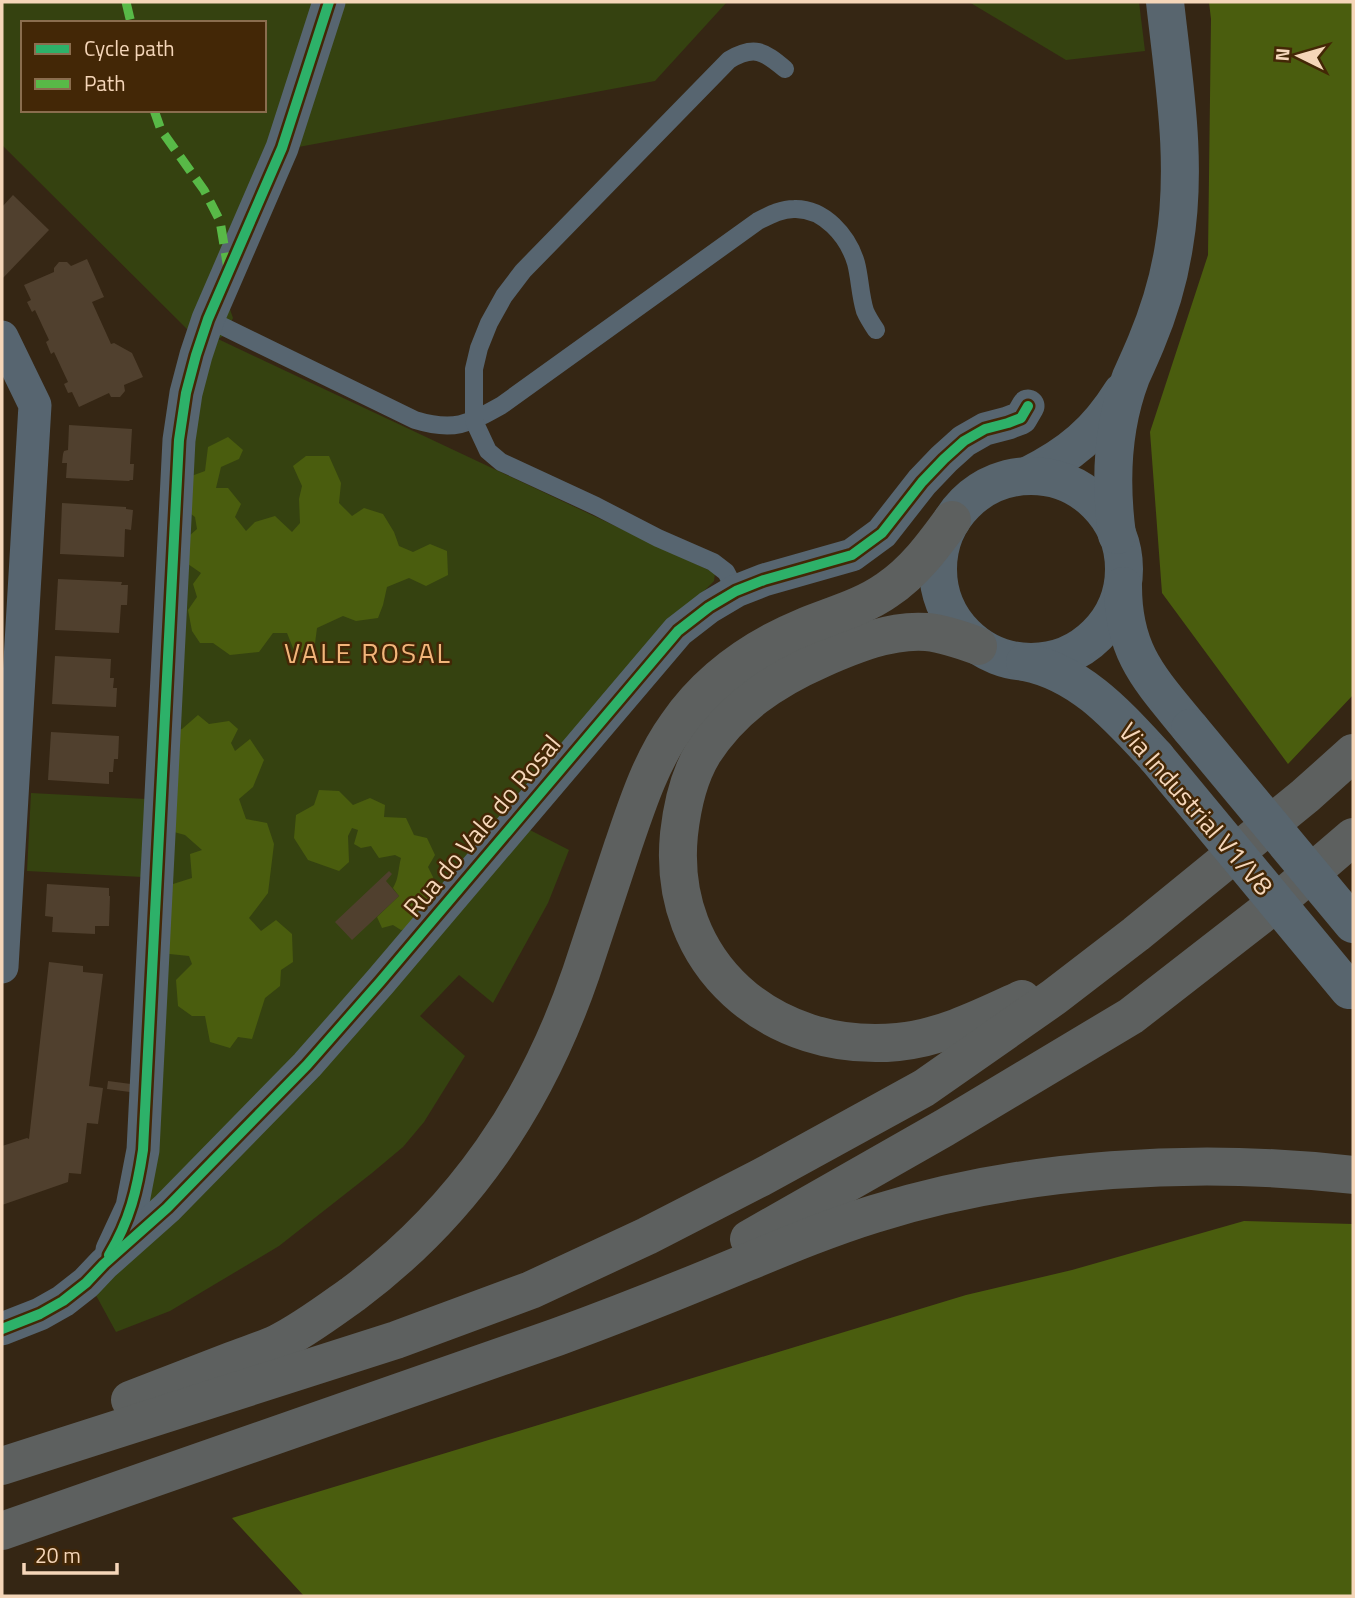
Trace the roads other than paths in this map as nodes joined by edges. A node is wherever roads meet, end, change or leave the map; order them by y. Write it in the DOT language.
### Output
graph roads {
  1 [pos="329,2"];
  2 [pos="1165,2"];
  3 [pos="785,69"];
  4 [pos="208,318"];
  5 [pos="876,330"];
  6 [pos="2,337"];
  7 [pos="1131,378"];
  8 [pos="1028,406"];
  9 [pos="474,421"];
  10 [pos="1027,476"];
  11 [pos="952,520"];
  12 [pos="1117,535"];
  13 [pos="1123,582"];
  14 [pos="736,591"];
  15 [pos="995,653"];
  16 [pos="10,689"];
  17 [pos="1353,753"];
  18 [pos="1353,836"];
  19 [pos="1353,924"];
  20 [pos="1136,934"];
  21 [pos="2,967"];
  22 [pos="1351,992"];
  23 [pos="1353,1175"];
  24 [pos="104,1264"];
  25 [pos="2,1329"];
  26 [pos="557,1337"];
  27 [pos="2,1453"];
  28 [pos="2,1466"];
  29 [pos="2,1531"];
  1 -- 4 [label="street"];
  2 -- 7 [label="main road"];
  3 -- 9 [label="lane"];
  4 -- 9 [label="lane"];
  4 -- 24 [label="street"];
  5 -- 9 [label="lane"];
  6 -- 16 [label="street"];
  7 -- 10 [label="main road"];
  7 -- 12 [label="main road"];
  8 -- 14 [label="street, Rua do Vale do Rosal"];
  9 -- 14 [label="lane"];
  10 -- 11 [label="main road"];
  10 -- 12 [label="main road"];
  11 -- 15 [label="main road"];
  11 -- 27 [label="highway"];
  12 -- 13 [label="main road"];
  13 -- 15 [label="main road"];
  13 -- 19 [label="main road, Via Industrial V1/V8, bridge"];
  14 -- 24 [label="street, Rua do Vale do Rosal"];
  15 -- 20 [label="highway"];
  15 -- 22 [label="main road, Via Industrial V1/V8, bridge"];
  16 -- 21 [label="street"];
  17 -- 20 [label="highway"];
  18 -- 26 [label="highway"];
  20 -- 28 [label="highway"];
  23 -- 26 [label="highway"];
  24 -- 25 [label="street, Rua do Vale do Rosal"];
  26 -- 29 [label="highway"];
}
